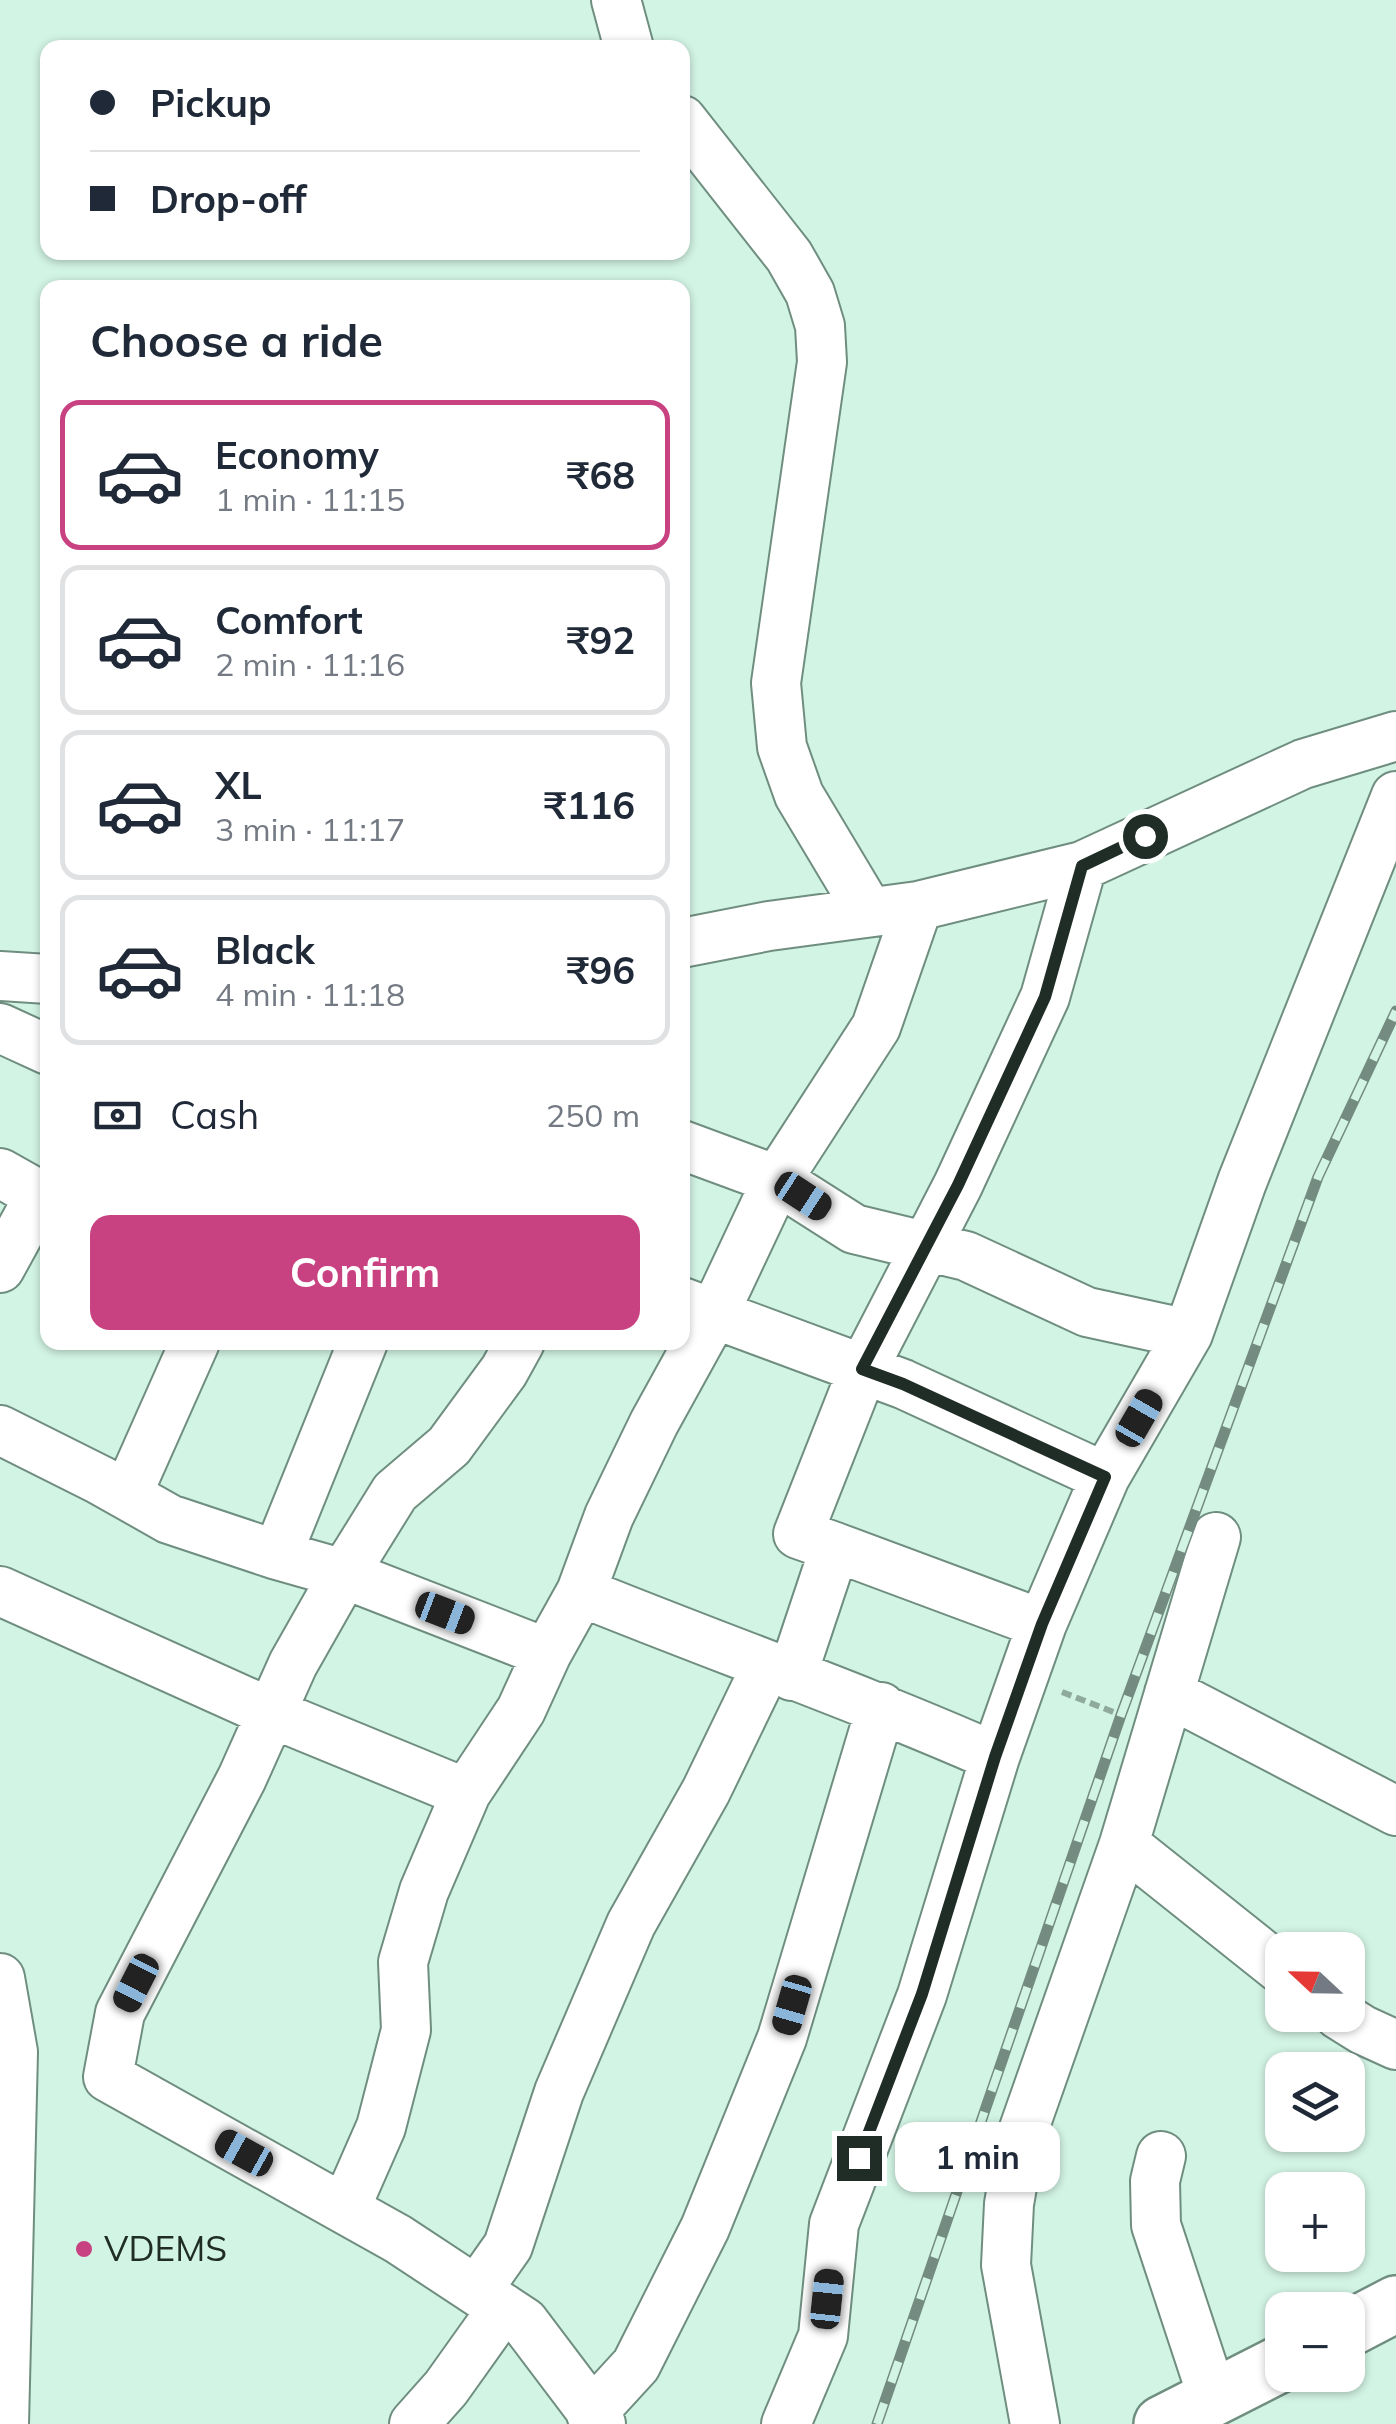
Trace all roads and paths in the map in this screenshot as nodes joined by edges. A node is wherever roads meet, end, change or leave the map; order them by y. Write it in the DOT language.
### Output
graph roads {
  1 [pos="616,0"];
  2 [pos="626,40"];
  3 [pos="690,130"];
  4 [pos="1396,736"];
  5 [pos="1396,796"];
  6 [pos="1082,866"];
  7 [pos="918,906"];
  8 [pos="869,912"];
  9 [pos="690,942"];
  10 [pos="0,976"];
  11 [pos="40,978"];
  12 [pos="0,1028"];
  13 [pos="40,1046"];
  14 [pos="690,1149"];
  15 [pos="777,1180"];
  16 [pos="29,1190"];
  17 [pos="927,1245"];
  18 [pos="0,1268"];
  19 [pos="698,1309"];
  20 [pos="1188,1334"];
  21 [pos="192,1350"];
  22 [pos="360,1350"];
  23 [pos="516,1350"];
  24 [pos="681,1350"];
  25 [pos="862,1369"];
  26 [pos="0,1430"];
  27 [pos="1105,1477"];
  28 [pos="126,1495"];
  29 [pos="1216,1537"];
  30 [pos="835,1547"];
  31 [pos="277,1555"];
  32 [pos="344,1574"];
  33 [pos="0,1591"];
  34 [pos="581,1592"];
  35 [pos="1042,1624"];
  36 [pos="547,1653"];
  37 [pos="779,1671"];
  38 [pos="1023,1678"];
  39 [pos="881,1707"];
  40 [pos="1164,1711"];
  41 [pos="271,1713"];
  42 [pos="995,1757"];
  43 [pos="466,1793"];
  44 [pos="1396,1811"];
  45 [pos="1124,1844"];
  46 [pos="1265,1956"];
  47 [pos="0,1978"];
  48 [pos="1365,2031"];
  49 [pos="1396,2045"];
  50 [pos="1161,2156"];
  51 [pos="345,2210"];
  52 [pos="490,2299"];
  53 [pos="1396,2304"];
  54 [pos="1365,2320"];
  55 [pos="1265,2371"];
  56 [pos="1213,2398"];
  57 [pos="596,2419"];
  58 [pos="4,2424"];
  59 [pos="414,2424"];
  60 [pos="786,2424"];
  61 [pos="1035,2424"];
  62 [pos="1162,2424"];
  1 -- 2 [label="street"];
  3 -- 8 [label="street"];
  4 -- 6 [label="street"];
  5 -- 20 [label="street"];
  6 -- 7 [label="street"];
  6 -- 17 [label="street"];
  7 -- 8 [label="street"];
  7 -- 15 [label="street"];
  8 -- 9 [label="street"];
  10 -- 11 [label="street"];
  12 -- 13 [label="street"];
  14 -- 15 [label="street"];
  15 -- 17 [label="street"];
  15 -- 19 [label="street"];
  16 -- 18 [label="street"];
  17 -- 20 [label="street"];
  17 -- 25 [label="street"];
  19 -- 25 [label="street"];
  20 -- 27 [label="street"];
  21 -- 28 [label="street"];
  22 -- 31 [label="street"];
  23 -- 32 [label="street"];
  24 -- 34 [label="street"];
  25 -- 27 [label="street"];
  25 -- 30 [label="street"];
  26 -- 28 [label="street"];
  27 -- 35 [label="street"];
  28 -- 31 [label="street"];
  29 -- 40 [label="street"];
  30 -- 35 [label="street"];
  30 -- 37 [label="street"];
  31 -- 32 [label="street"];
  32 -- 36 [label="street"];
  32 -- 41 [label="street"];
  33 -- 41 [label="street"];
  34 -- 36 [label="street"];
  34 -- 37 [label="street"];
  35 -- 38 [label="street"];
  36 -- 43 [label="street"];
  37 -- 39 [label="street"];
  37 -- 52 [label="street"];
  38 -- 40 [label="path"];
  38 -- 42 [label="street"];
  39 -- 42 [label="street"];
  39 -- 57 [label="street"];
  40 -- 44 [label="street"];
  40 -- 45 [label="street"];
  41 -- 43 [label="street"];
  41 -- 51 [label="street"];
  42 -- 60 [label="street"];
  43 -- 51 [label="street"];
  45 -- 46 [label="street"];
  45 -- 61 [label="street"];
  47 -- 58 [label="street"];
  48 -- 49 [label="street"];
  50 -- 56 [label="street"];
  51 -- 52 [label="street"];
  52 -- 57 [label="street"];
  52 -- 59 [label="street"];
  53 -- 54 [label="main road"];
  55 -- 56 [label="main road"];
  56 -- 62 [label="main road"];
}
